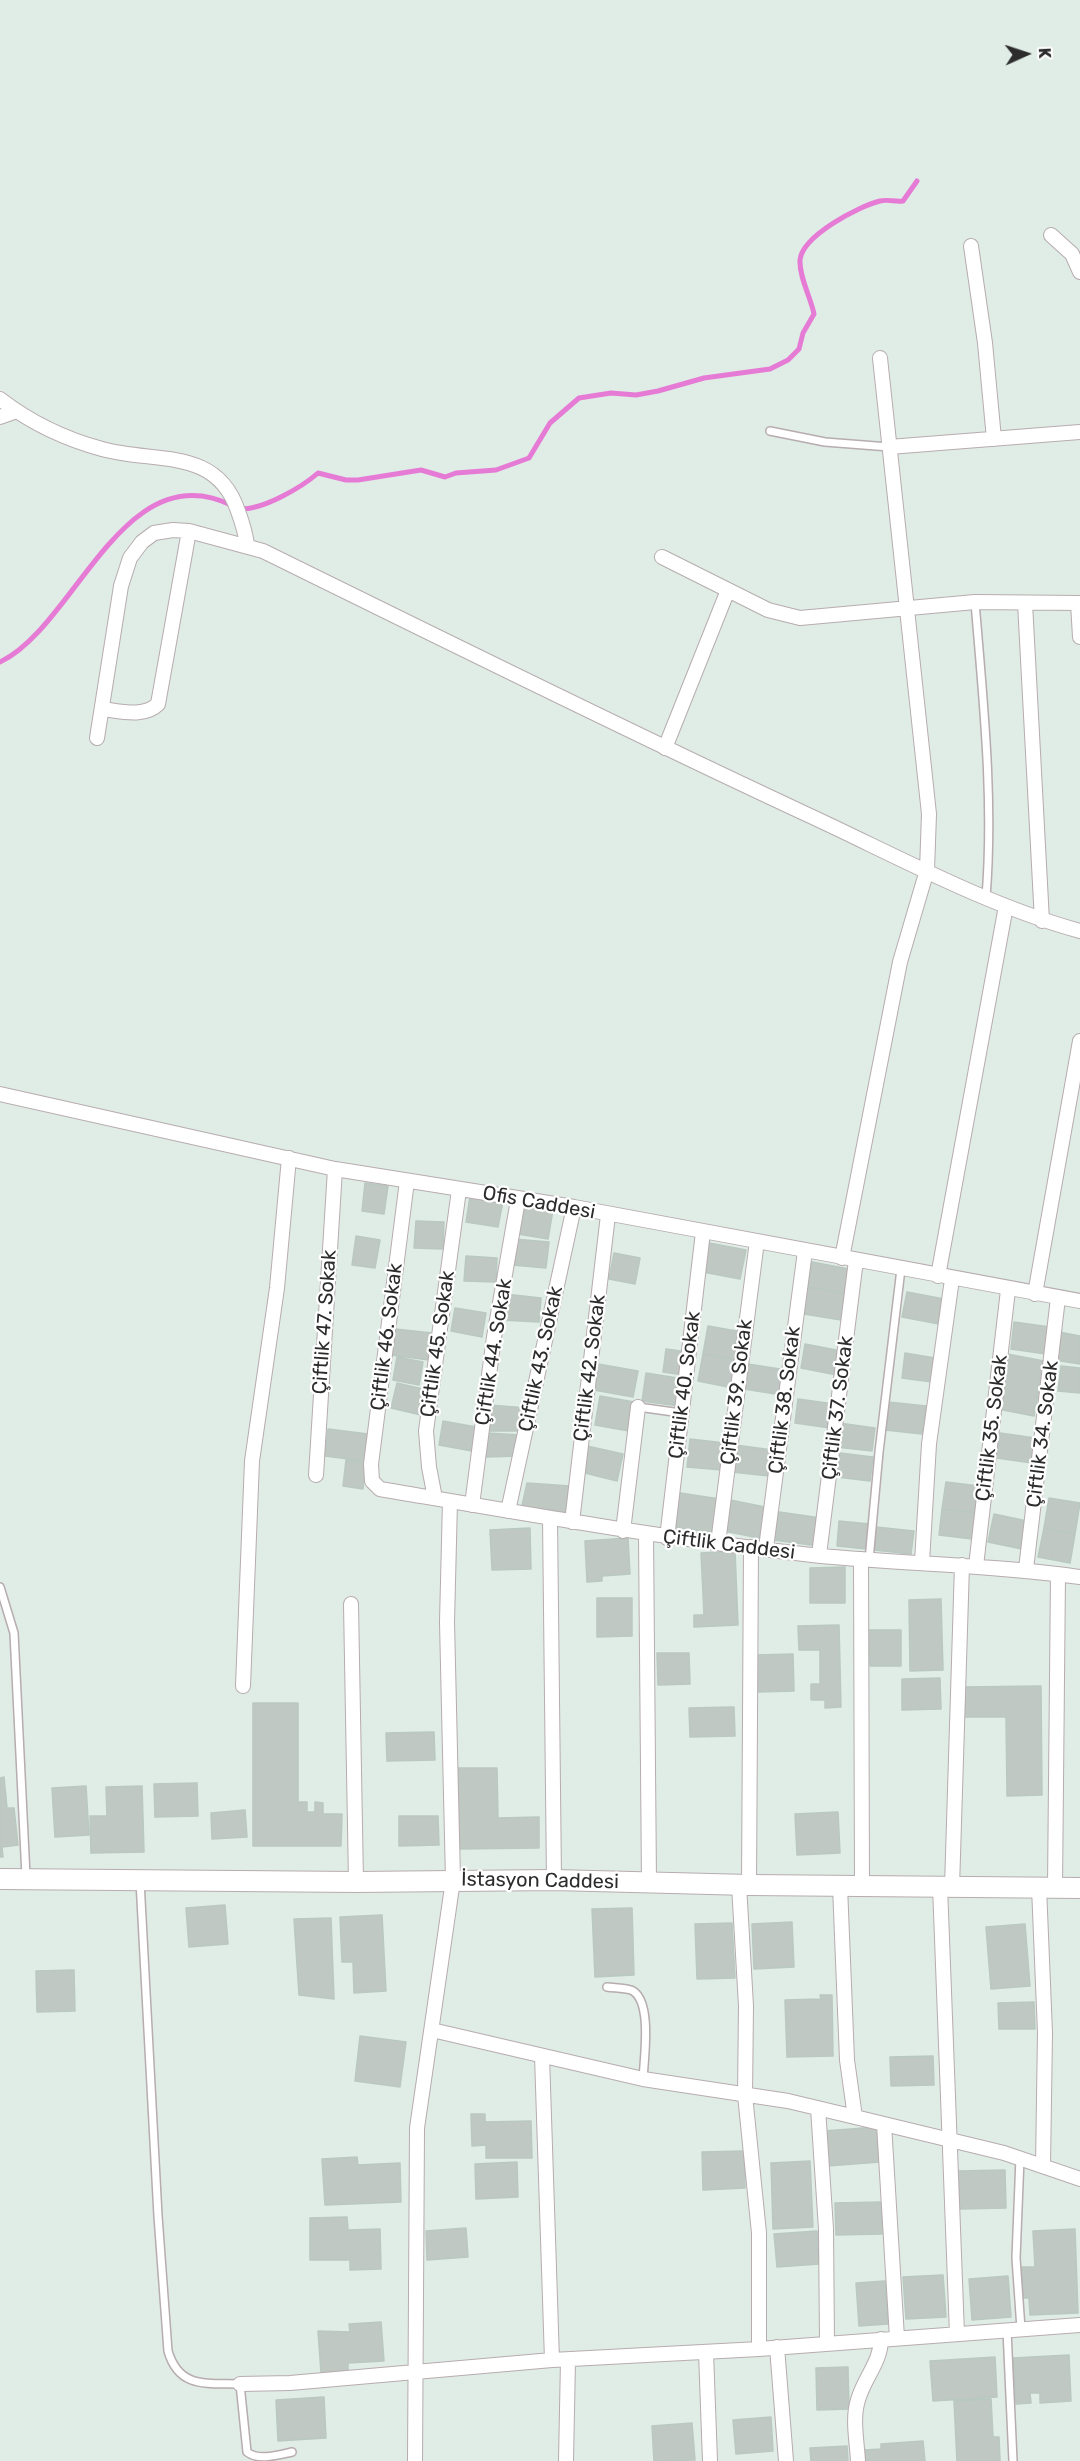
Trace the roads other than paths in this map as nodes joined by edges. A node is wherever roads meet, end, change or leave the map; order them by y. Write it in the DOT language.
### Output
graph roads {
  1 [pos="1051,235"];
  2 [pos="971,246"];
  3 [pos="1080,272"];
  4 [pos="880,358"];
  5 [pos="0,399"];
  6 [pos="17,411"];
  7 [pos="0,417"];
  8 [pos="770,431"];
  9 [pos="1080,432"];
  10 [pos="994,438"];
  11 [pos="889,447"];
  12 [pos="189,531"];
  13 [pos="247,546"];
  14 [pos="662,557"];
  15 [pos="728,590"];
  16 [pos="975,602"];
  17 [pos="1025,603"];
  18 [pos="1079,603"];
  19 [pos="907,607"];
  20 [pos="1080,637"];
  21 [pos="102,709"];
  22 [pos="98,738"];
  23 [pos="665,748"];
  24 [pos="927,870"];
  25 [pos="986,897"];
  26 [pos="1006,906"];
  27 [pos="1042,921"];
  28 [pos="1080,931"];
  29 [pos="1080,1041"];
  30 [pos="0,1094"];
  31 [pos="289,1158"];
  32 [pos="335,1169"];
  33 [pos="407,1181"];
  34 [pos="459,1190"];
  35 [pos="518,1200"];
  36 [pos="574,1207"];
  37 [pos="608,1215"];
  38 [pos="703,1232"];
  39 [pos="757,1241"];
  40 [pos="805,1251"];
  41 [pos="849,1259"];
  42 [pos="901,1269"];
  43 [pos="945,1278"];
  44 [pos="1008,1290"];
  45 [pos="1035,1294"];
  46 [pos="1058,1298"];
  47 [pos="1080,1301"];
  48 [pos="638,1407"];
  49 [pos="681,1413"];
  50 [pos="316,1475"];
  51 [pos="380,1489"];
  52 [pos="435,1498"];
  53 [pos="450,1501"];
  54 [pos="472,1505"];
  55 [pos="508,1511"];
  56 [pos="549,1518"];
  57 [pos="572,1522"];
  58 [pos="623,1531"];
  59 [pos="646,1535"];
  60 [pos="667,1538"];
  61 [pos="718,1543"];
  62 [pos="751,1547"];
  63 [pos="766,1548"];
  64 [pos="819,1555"];
  65 [pos="865,1559"];
  66 [pos="922,1562"];
  67 [pos="969,1565"];
  68 [pos="1026,1569"];
  69 [pos="1058,1574"];
  70 [pos="1080,1577"];
  71 [pos="0,1587"];
  72 [pos="351,1604"];
  73 [pos="243,1686"];
  74 [pos="0,1879"];
  75 [pos="26,1879"];
  76 [pos="140,1880"];
  77 [pos="453,1880"];
  78 [pos="554,1880"];
  79 [pos="356,1882"];
  80 [pos="649,1882"];
  81 [pos="744,1885"];
  82 [pos="840,1886"];
  83 [pos="861,1886"];
  84 [pos="946,1886"];
  85 [pos="1047,1887"];
  86 [pos="1080,1888"];
  87 [pos="607,1987"];
  88 [pos="432,2030"];
  89 [pos="542,2056"];
  90 [pos="643,2079"];
  91 [pos="745,2095"];
  92 [pos="818,2108"];
  93 [pos="855,2117"];
  94 [pos="885,2124"];
  95 [pos="948,2140"];
  96 [pos="1020,2158"];
  97 [pos="1043,2166"];
  98 [pos="1080,2179"];
  99 [pos="1080,2325"];
  100 [pos="1021,2329"];
  101 [pos="1007,2330"];
  102 [pos="957,2334"];
  103 [pos="897,2338"];
  104 [pos="881,2339"];
  105 [pos="827,2343"];
  106 [pos="777,2347"];
  107 [pos="759,2349"];
  108 [pos="706,2352"];
  109 [pos="552,2360"];
  110 [pos="568,2360"];
  111 [pos="416,2371"];
  112 [pos="240,2384"];
  113 [pos="292,2452"];
  114 [pos="415,2461"];
  115 [pos="566,2461"];
  116 [pos="710,2461"];
  117 [pos="786,2461"];
  118 [pos="858,2461"];
  119 [pos="1013,2461"];
  1 -- 3 [label="street"];
  2 -- 10 [label="street"];
  4 -- 11 [label="street, Çiftlik 37. Sokak"];
  5 -- 6 [label="street"];
  6 -- 7 [label="street"];
  6 -- 13 [label="street"];
  8 -- 11 [label="lane"];
  9 -- 10 [label="street"];
  10 -- 11 [label="street"];
  11 -- 19 [label="street, Çiftlik 37. Sokak"];
  12 -- 13 [label="street"];
  12 -- 21 [label="street"];
  12 -- 21 [label="street"];
  13 -- 23 [label="street"];
  14 -- 15 [label="street"];
  15 -- 19 [label="street"];
  15 -- 23 [label="street"];
  16 -- 17 [label="street"];
  16 -- 19 [label="street"];
  16 -- 25 [label="lane"];
  17 -- 18 [label="street"];
  17 -- 27 [label="street"];
  18 -- 20 [label="street"];
  19 -- 24 [label="street, Çiftlik 37. Sokak"];
  21 -- 22 [label="street"];
  23 -- 24 [label="street"];
  24 -- 25 [label="street"];
  24 -- 41 [label="street, Çiftlik 37. Sokak"];
  25 -- 26 [label="street"];
  26 -- 27 [label="street"];
  26 -- 43 [label="street"];
  27 -- 28 [label="street"];
  29 -- 45 [label="street"];
  30 -- 31 [label="street, Ofis Caddesi"];
  31 -- 32 [label="street, Ofis Caddesi"];
  31 -- 73 [label="street"];
  32 -- 33 [label="street, Ofis Caddesi"];
  32 -- 50 [label="street, Çiftlik 47. Sokak"];
  33 -- 34 [label="street, Ofis Caddesi"];
  33 -- 51 [label="street, Çiftlik 46. Sokak"];
  34 -- 35 [label="street, Ofis Caddesi"];
  34 -- 52 [label="street, Çiftlik 45. Sokak"];
  35 -- 36 [label="street, Ofis Caddesi"];
  35 -- 54 [label="street, Çiftlik 44. Sokak"];
  36 -- 37 [label="street, Ofis Caddesi"];
  36 -- 55 [label="street, Çiftlik 43. Sokak"];
  37 -- 38 [label="street, Ofis Caddesi"];
  37 -- 57 [label="street, Çiftlik 42. Sokak"];
  38 -- 39 [label="street, Ofis Caddesi"];
  38 -- 49 [label="street, Çiftlik 40. Sokak"];
  39 -- 40 [label="street, Ofis Caddesi"];
  39 -- 61 [label="street, Çiftlik 39. Sokak"];
  40 -- 41 [label="street, Ofis Caddesi"];
  40 -- 63 [label="street, Çiftlik 38. Sokak"];
  41 -- 42 [label="street, Ofis Caddesi"];
  41 -- 64 [label="street, Çiftlik 37. Sokak"];
  42 -- 43 [label="street, Ofis Caddesi"];
  42 -- 65 [label="lane"];
  43 -- 44 [label="street, Ofis Caddesi"];
  43 -- 66 [label="street"];
  44 -- 45 [label="street, Ofis Caddesi"];
  44 -- 67 [label="street, Çiftlik 35. Sokak"];
  45 -- 46 [label="street, Ofis Caddesi"];
  46 -- 47 [label="street, Ofis Caddesi"];
  46 -- 68 [label="street, Çiftlik 34. Sokak"];
  48 -- 49 [label="lane"];
  48 -- 58 [label="street"];
  49 -- 60 [label="street, Çiftlik 40. Sokak"];
  51 -- 52 [label="street, Çiftlik Caddesi"];
  52 -- 53 [label="street, Çiftlik Caddesi"];
  53 -- 54 [label="street, Çiftlik Caddesi"];
  53 -- 77 [label="street"];
  54 -- 55 [label="street, Çiftlik Caddesi"];
  55 -- 56 [label="street, Çiftlik Caddesi"];
  56 -- 57 [label="street, Çiftlik Caddesi"];
  56 -- 78 [label="street"];
  57 -- 58 [label="street, Çiftlik Caddesi"];
  58 -- 59 [label="street, Çiftlik Caddesi"];
  59 -- 60 [label="street, Çiftlik Caddesi"];
  59 -- 80 [label="street"];
  60 -- 61 [label="street, Çiftlik Caddesi"];
  61 -- 62 [label="street, Çiftlik Caddesi"];
  62 -- 63 [label="street, Çiftlik Caddesi"];
  62 -- 81 [label="street"];
  63 -- 64 [label="street, Çiftlik Caddesi"];
  64 -- 65 [label="street, Çiftlik Caddesi"];
  65 -- 66 [label="street, Çiftlik Caddesi"];
  65 -- 83 [label="street"];
  66 -- 67 [label="street, Çiftlik Caddesi"];
  67 -- 68 [label="street, Çiftlik Caddesi"];
  67 -- 84 [label="street, Çiftlik 35. Sokak"];
  68 -- 69 [label="street, Çiftlik Caddesi"];
  69 -- 70 [label="street, Çiftlik Caddesi"];
  69 -- 85 [label="street"];
  71 -- 75 [label="lane"];
  72 -- 79 [label="street"];
  74 -- 75 [label="main road, İstasyon Caddesi"];
  75 -- 76 [label="main road, İstasyon Caddesi"];
  76 -- 79 [label="main road, İstasyon Caddesi"];
  76 -- 112 [label="lane"];
  77 -- 78 [label="main road, İstasyon Caddesi"];
  77 -- 79 [label="main road, İstasyon Caddesi"];
  77 -- 88 [label="street"];
  78 -- 80 [label="main road, İstasyon Caddesi"];
  80 -- 81 [label="main road, İstasyon Caddesi"];
  81 -- 82 [label="main road, İstasyon Caddesi"];
  81 -- 91 [label="street"];
  82 -- 83 [label="main road, İstasyon Caddesi"];
  82 -- 93 [label="street"];
  83 -- 84 [label="main road, İstasyon Caddesi"];
  84 -- 85 [label="main road, İstasyon Caddesi"];
  84 -- 95 [label="street, Çiftlik 35. Sokak"];
  85 -- 86 [label="main road, İstasyon Caddesi"];
  85 -- 97 [label="street"];
  87 -- 90 [label="lane"];
  88 -- 89 [label="street"];
  88 -- 111 [label="street"];
  89 -- 90 [label="street"];
  89 -- 109 [label="street"];
  90 -- 91 [label="street"];
  91 -- 92 [label="street"];
  91 -- 107 [label="street"];
  92 -- 93 [label="street"];
  92 -- 105 [label="street"];
  93 -- 94 [label="street"];
  94 -- 95 [label="street"];
  94 -- 103 [label="street"];
  95 -- 96 [label="street"];
  95 -- 102 [label="street, Çiftlik 35. Sokak"];
  96 -- 97 [label="street"];
  96 -- 100 [label="lane"];
  97 -- 98 [label="street"];
  99 -- 100 [label="street"];
  100 -- 101 [label="street"];
  101 -- 102 [label="street"];
  101 -- 119 [label="lane"];
  102 -- 103 [label="street"];
  103 -- 104 [label="street"];
  104 -- 105 [label="street"];
  104 -- 118 [label="street"];
  105 -- 106 [label="street"];
  106 -- 107 [label="street"];
  106 -- 117 [label="street"];
  107 -- 108 [label="street"];
  108 -- 110 [label="street"];
  108 -- 116 [label="street"];
  109 -- 110 [label="street"];
  109 -- 111 [label="street"];
  110 -- 115 [label="street"];
  111 -- 112 [label="street"];
  111 -- 114 [label="street"];
  112 -- 113 [label="lane"];
}
